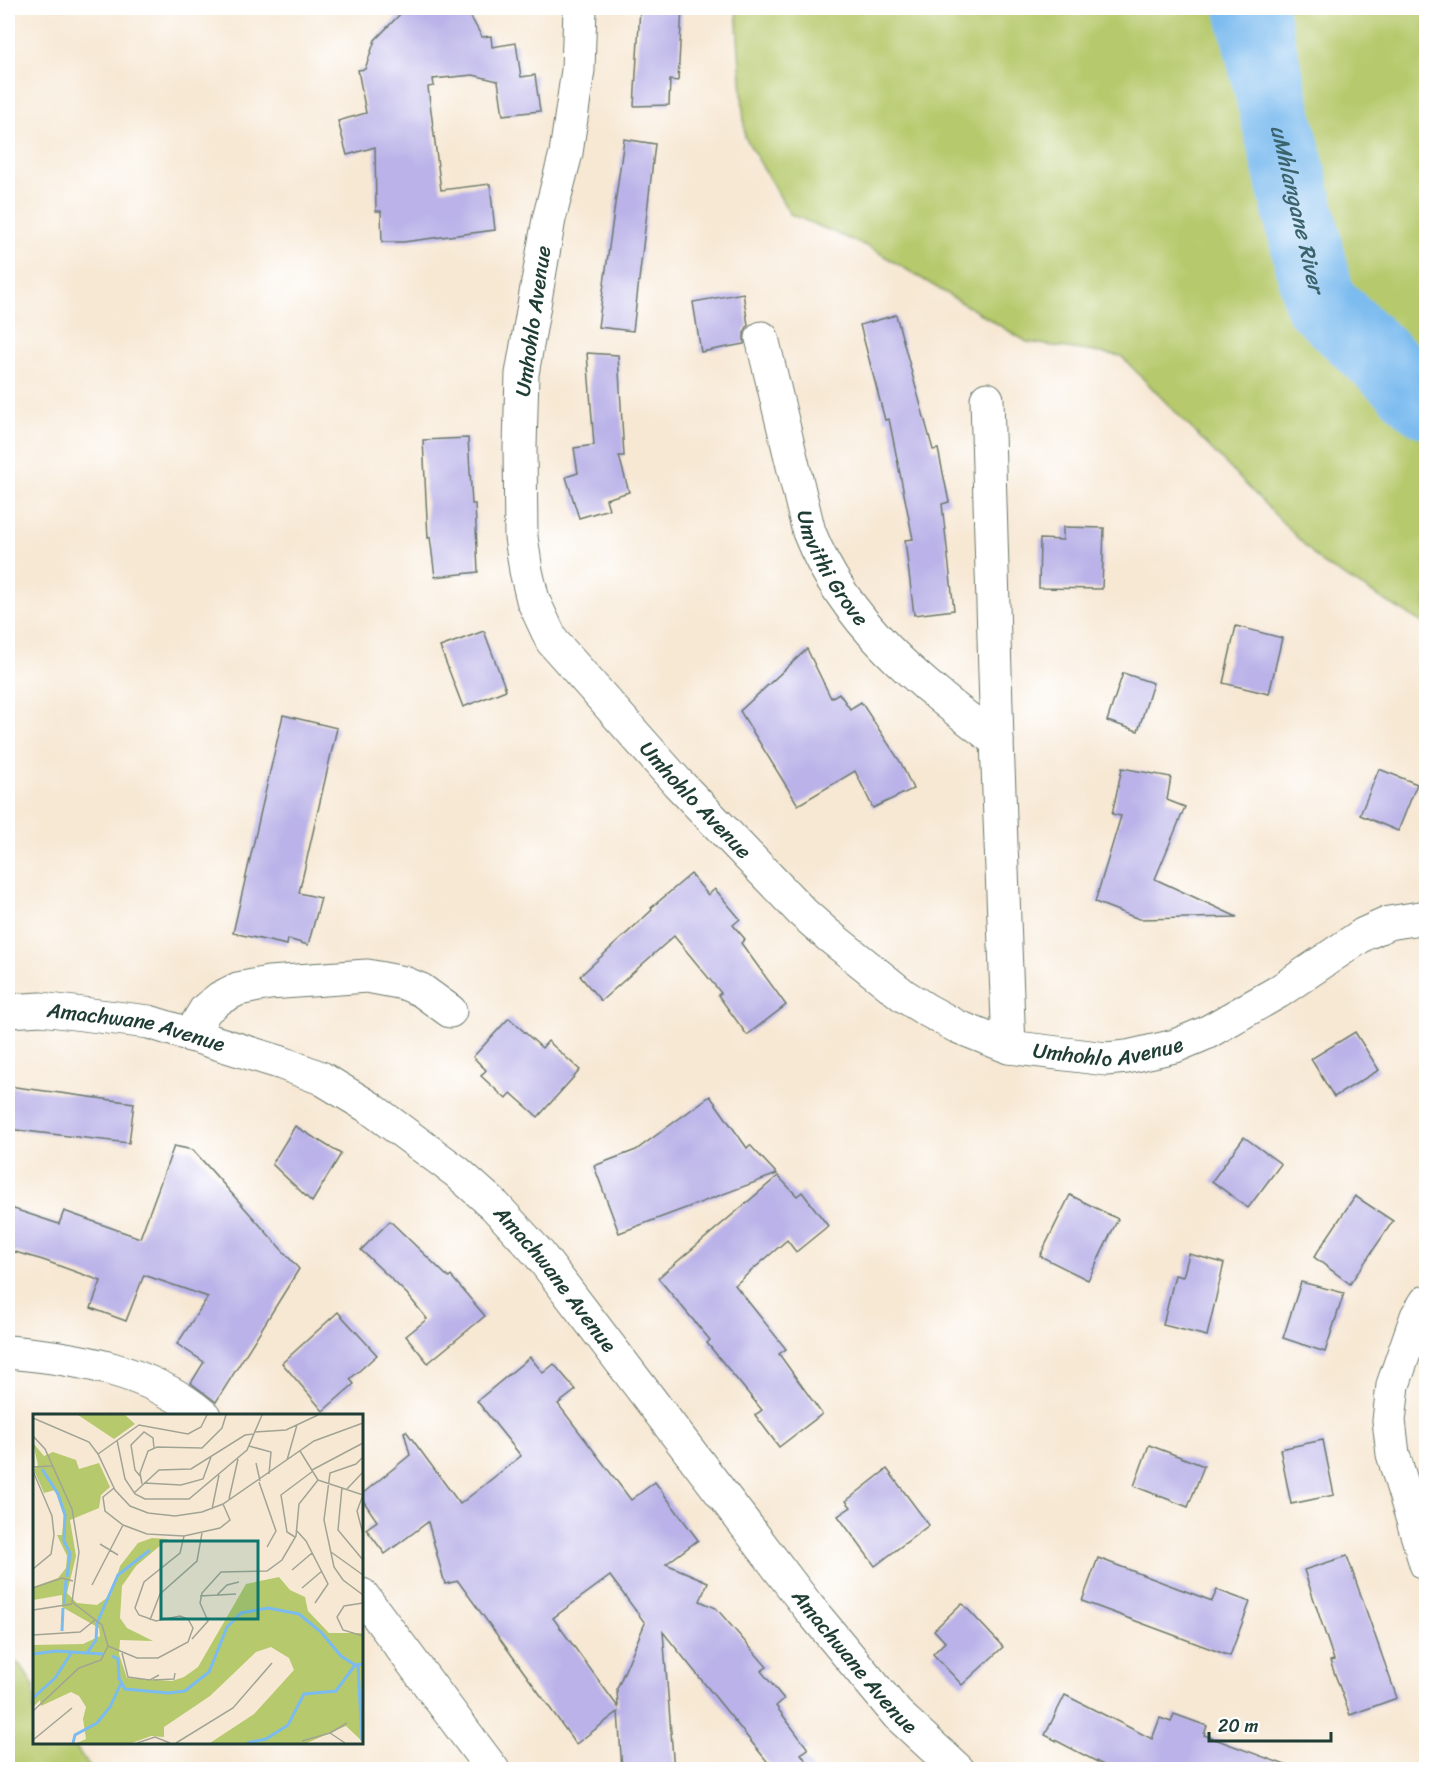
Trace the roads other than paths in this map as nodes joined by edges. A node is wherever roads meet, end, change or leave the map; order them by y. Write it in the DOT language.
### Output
graph roads {
  1 [pos="580,8"];
  2 [pos="762,338"];
  3 [pos="987,399"];
  4 [pos="997,741"];
  5 [pos="1426,917"];
  6 [pos="8,1011"];
  7 [pos="450,1011"];
  8 [pos="190,1035"];
  9 [pos="1009,1047"];
  10 [pos="1426,1302"];
  11 [pos="8,1352"];
  12 [pos="202,1414"];
  13 [pos="1426,1564"];
  14 [pos="363,1596"];
  15 [pos="493,1770"];
  16 [pos="958,1770"];
  1 -- 9 [label="street, Umhohlo Avenue"];
  2 -- 4 [label="street, Umvithi Grove"];
  3 -- 4 [label="street"];
  4 -- 9 [label="street"];
  5 -- 9 [label="street, Umhohlo Avenue"];
  6 -- 8 [label="street, Amachwane Avenue"];
  7 -- 8 [label="street"];
  8 -- 16 [label="street, Amachwane Avenue"];
  10 -- 13 [label="street"];
  11 -- 12 [label="street"];
  14 -- 15 [label="street"];
}
